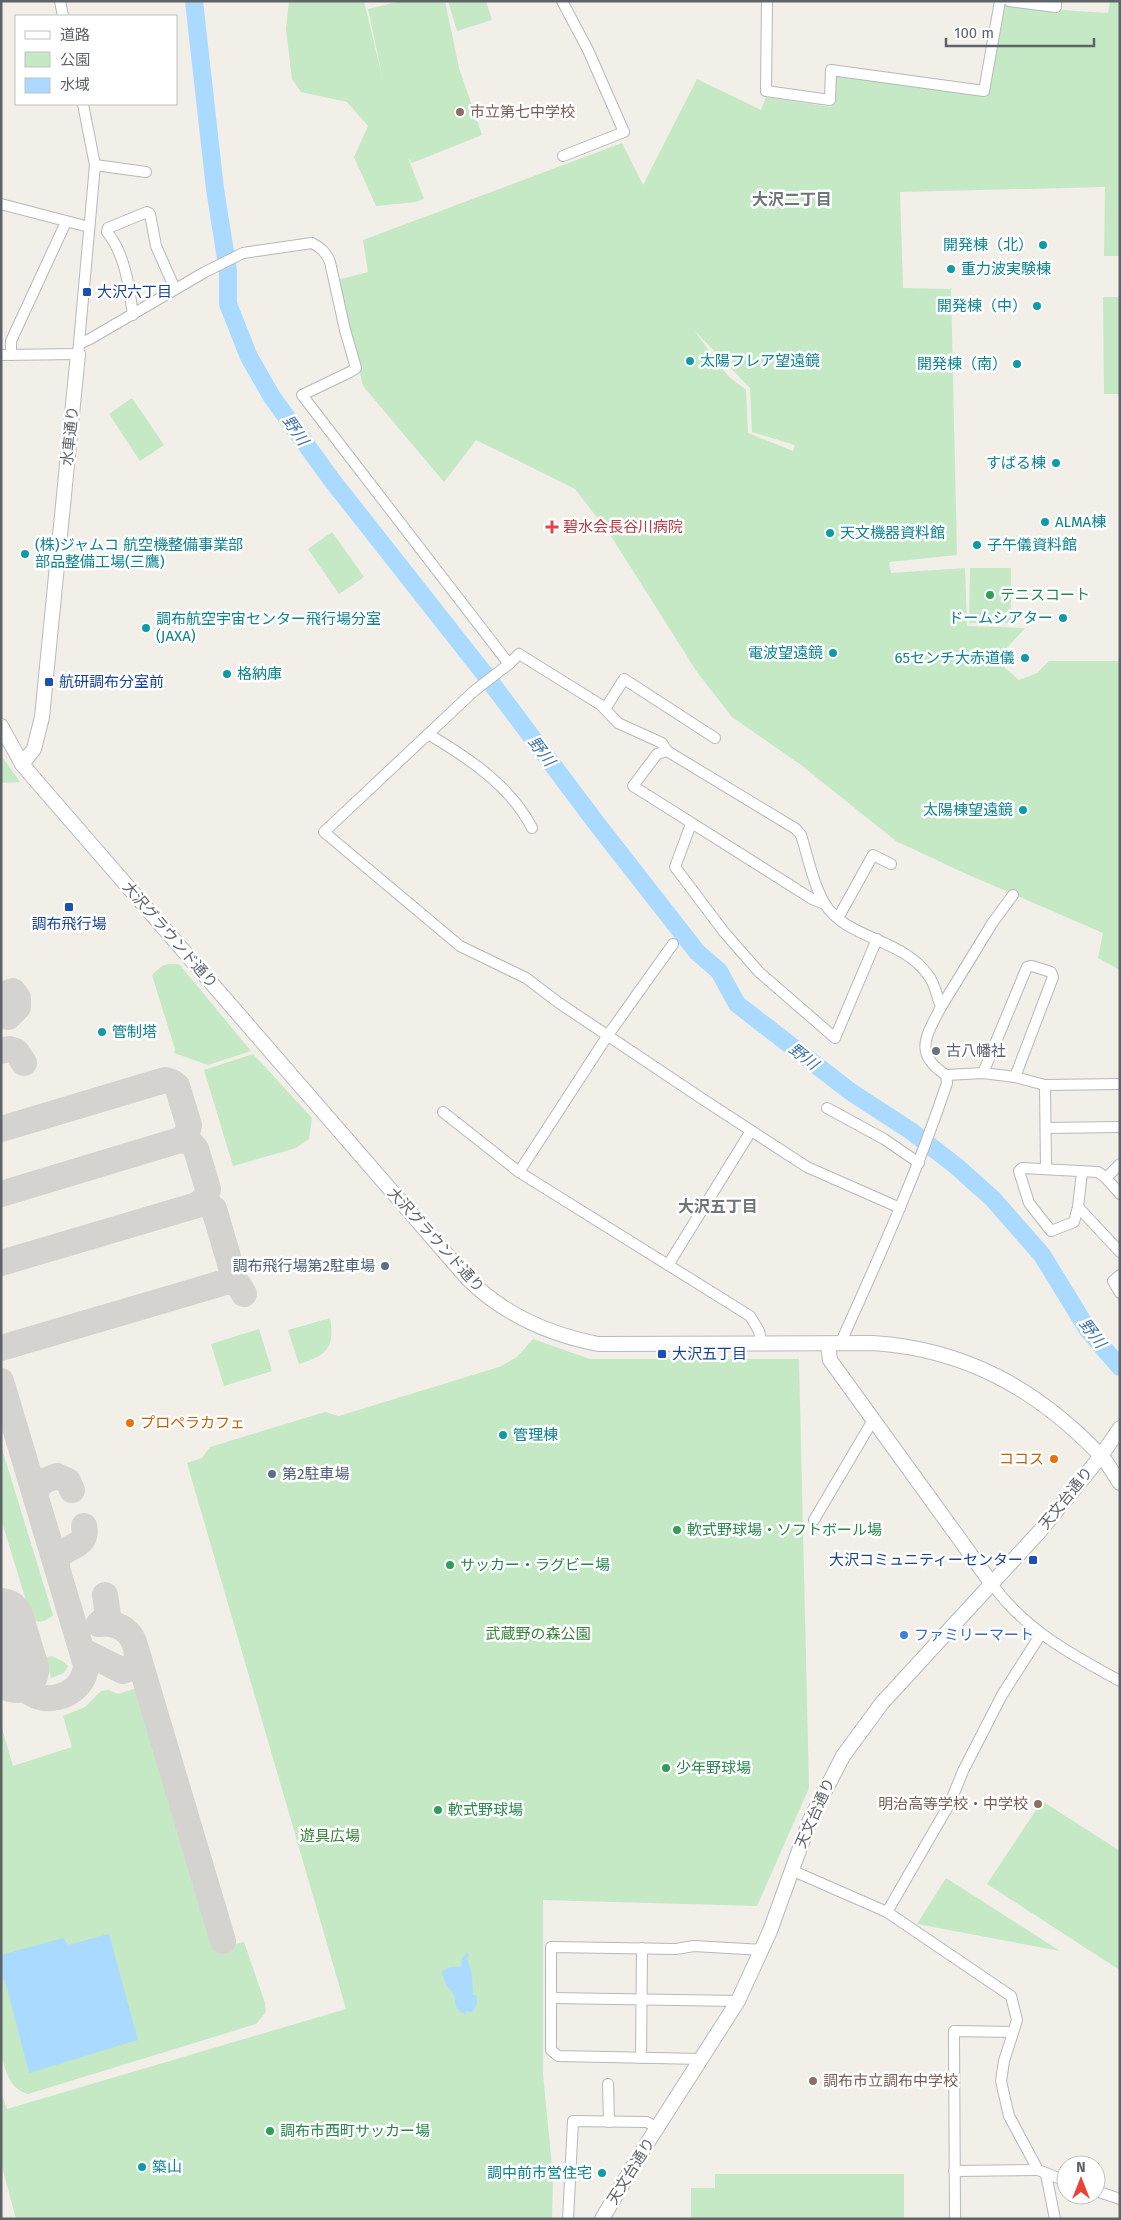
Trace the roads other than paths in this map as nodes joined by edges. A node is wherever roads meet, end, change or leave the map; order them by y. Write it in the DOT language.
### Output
graph roads {
  1 [pos="60,1"];
  2 [pos="562,1"];
  3 [pos="767,1"];
  4 [pos="1000,1"];
  5 [pos="1009,1"];
  6 [pos="1056,1"];
  7 [pos="63,15"];
  8 [pos="83,105"];
  9 [pos="563,156"];
  10 [pos="95,165"];
  11 [pos="146,172"];
  12 [pos="2,204"];
  13 [pos="66,222"];
  14 [pos="90,228"];
  15 [pos="175,289"];
  16 [pos="133,314"];
  17 [pos="78,349"];
  18 [pos="6,355"];
  19 [pos="507,665"];
  20 [pos="605,709"];
  21 [pos="1,726"];
  22 [pos="428,734"];
  23 [pos="715,738"];
  24 [pos="667,751"];
  25 [pos="22,764"];
  26 [pos="691,824"];
  27 [pos="532,828"];
  28 [pos="891,864"];
  29 [pos="1013,896"];
  30 [pos="825,904"];
  31 [pos="838,918"];
  32 [pos="876,939"];
  33 [pos="672,944"];
  34 [pos="941,1007"];
  35 [pos="608,1036"];
  36 [pos="983,1072"];
  37 [pos="946,1075"];
  38 [pos="1015,1077"];
  39 [pos="1120,1084"];
  40 [pos="1045,1085"];
  41 [pos="827,1108"];
  42 [pos="443,1112"];
  43 [pos="1120,1127"];
  44 [pos="1046,1128"];
  45 [pos="752,1131"];
  46 [pos="918,1163"];
  47 [pos="1120,1164"];
  48 [pos="1046,1169"];
  49 [pos="519,1172"];
  50 [pos="1082,1172"];
  51 [pos="1106,1178"];
  52 [pos="1120,1194"];
  53 [pos="1078,1207"];
  54 [pos="900,1208"];
  55 [pos="1120,1252"];
  56 [pos="668,1265"];
  57 [pos="1120,1276"];
  58 [pos="1120,1293"];
  59 [pos="834,1344"];
  60 [pos="762,1345"];
  61 [pos="873,1420"];
  62 [pos="1120,1428"];
  63 [pos="1101,1456"];
  64 [pos="1120,1483"];
  65 [pos="814,1520"];
  66 [pos="992,1584"];
  67 [pos="1040,1634"];
  68 [pos="1120,1681"];
  69 [pos="791,1870"];
  70 [pos="887,1912"];
  71 [pos="642,1948"];
  72 [pos="763,1950"];
  73 [pos="552,1998"];
  74 [pos="642,2000"];
  75 [pos="738,2001"];
  76 [pos="1012,2032"];
  77 [pos="641,2058"];
  78 [pos="703,2059"];
  79 [pos="608,2084"];
  80 [pos="609,2122"];
  81 [pos="657,2128"];
  82 [pos="954,2171"];
  83 [pos="1042,2172"];
  84 [pos="1056,2177"];
  85 [pos="1106,2194"];
  86 [pos="1120,2199"];
  87 [pos="568,2219"];
  88 [pos="602,2219"];
  89 [pos="955,2219"];
  90 [pos="1055,2219"];
  1 -- 7 [label="street"];
  2 -- 9 [label="street"];
  3 -- 4 [label="street"];
  5 -- 6 [label="street"];
  8 -- 10 [label="street, 水車通り"];
  10 -- 11 [label="street"];
  10 -- 14 [label="street, 水車通り"];
  12 -- 13 [label="street"];
  13 -- 14 [label="street"];
  13 -- 18 [label="street"];
  14 -- 17 [label="street, 水車通り"];
  15 -- 16 [label="street"];
  15 -- 16 [label="street"];
  15 -- 19 [label="street"];
  16 -- 17 [label="street"];
  17 -- 18 [label="street"];
  17 -- 25 [label="street, 水車通り"];
  19 -- 20 [label="street"];
  19 -- 22 [label="street"];
  20 -- 23 [label="street"];
  20 -- 24 [label="street"];
  21 -- 25 [label="street, 大沢グラウンド通り"];
  22 -- 27 [label="street"];
  22 -- 35 [label="street"];
  24 -- 26 [label="street"];
  24 -- 30 [label="street"];
  25 -- 60 [label="street, 大沢グラウンド通り"];
  26 -- 30 [label="street"];
  26 -- 32 [label="street"];
  28 -- 31 [label="street"];
  29 -- 34 [label="street"];
  30 -- 31 [label="street"];
  31 -- 32 [label="street"];
  32 -- 34 [label="street"];
  33 -- 35 [label="street"];
  34 -- 37 [label="street"];
  35 -- 45 [label="street"];
  35 -- 49 [label="street"];
  36 -- 37 [label="street"];
  36 -- 38 [label="street"];
  36 -- 38 [label="street"];
  37 -- 46 [label="street"];
  38 -- 40 [label="street"];
  39 -- 40 [label="street"];
  40 -- 44 [label="street"];
  41 -- 46 [label="street"];
  42 -- 49 [label="street"];
  43 -- 44 [label="street"];
  44 -- 48 [label="street"];
  45 -- 54 [label="street"];
  45 -- 56 [label="street"];
  46 -- 54 [label="street"];
  47 -- 51 [label="street"];
  48 -- 50 [label="street"];
  48 -- 53 [label="street"];
  49 -- 56 [label="street"];
  50 -- 51 [label="street"];
  50 -- 53 [label="street"];
  51 -- 52 [label="street"];
  53 -- 55 [label="street"];
  54 -- 59 [label="street"];
  56 -- 60 [label="street"];
  57 -- 58 [label="street"];
  59 -- 60 [label="street, 大沢グラウンド通り"];
  59 -- 61 [label="street"];
  59 -- 63 [label="street, 大沢グラウンド通り"];
  61 -- 65 [label="street"];
  61 -- 66 [label="street"];
  62 -- 63 [label="street, 天文台通り"];
  63 -- 64 [label="street, 大沢グラウンド通り"];
  63 -- 66 [label="street, 天文台通り"];
  66 -- 67 [label="street"];
  66 -- 69 [label="street, 天文台通り"];
  67 -- 68 [label="street"];
  67 -- 70 [label="street"];
  69 -- 70 [label="street"];
  69 -- 72 [label="street, 天文台通り"];
  70 -- 76 [label="street"];
  71 -- 72 [label="street"];
  71 -- 73 [label="street"];
  71 -- 74 [label="street"];
  72 -- 75 [label="street, 天文台通り"];
  73 -- 74 [label="street"];
  73 -- 77 [label="street"];
  74 -- 75 [label="street"];
  74 -- 77 [label="street"];
  75 -- 78 [label="street, 天文台通り"];
  76 -- 82 [label="street"];
  76 -- 83 [label="street"];
  77 -- 78 [label="street"];
  78 -- 81 [label="street, 天文台通り"];
  79 -- 80 [label="street"];
  80 -- 81 [label="street"];
  80 -- 87 [label="street"];
  81 -- 88 [label="street, 天文台通り"];
  82 -- 83 [label="street"];
  82 -- 89 [label="street"];
  83 -- 84 [label="street"];
  83 -- 90 [label="street"];
  85 -- 86 [label="street"];
}
